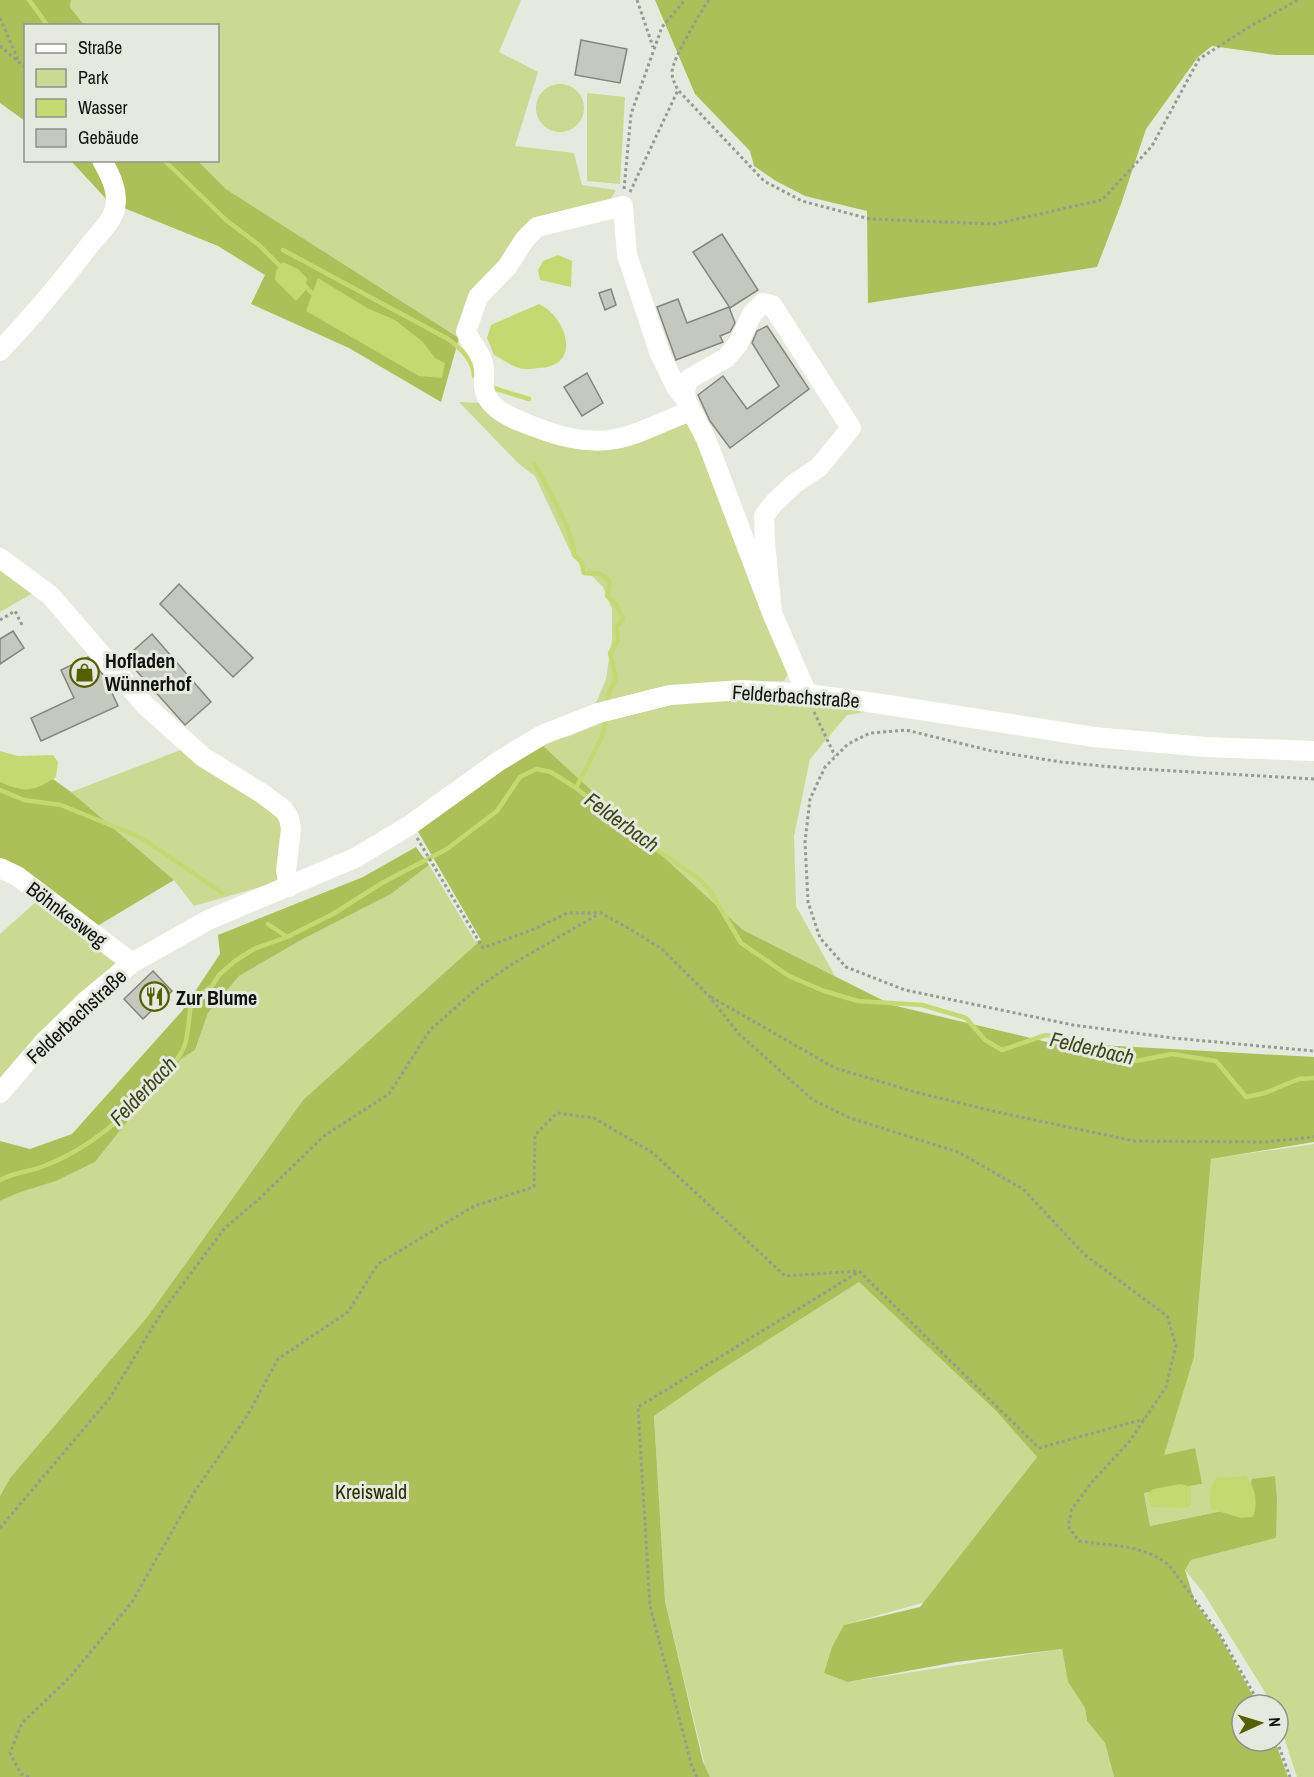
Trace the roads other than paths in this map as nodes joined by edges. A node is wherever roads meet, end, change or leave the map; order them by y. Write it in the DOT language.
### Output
graph roads {
  1 [pos="103,162"];
  2 [pos="0,351"];
  3 [pos="689,406"];
  4 [pos="0,558"];
  5 [pos="772,613"];
  6 [pos="807,694"];
  7 [pos="1314,752"];
  8 [pos="0,868"];
  9 [pos="289,887"];
  10 [pos="132,963"];
  11 [pos="0,1093"];
  1 -- 2 [label="street"];
  3 -- 3 [label="street"];
  3 -- 5 [label="street"];
  3 -- 5 [label="street"];
  4 -- 9 [label="street"];
  5 -- 6 [label="street"];
  6 -- 7 [label="street, Felderbachstraße"];
  6 -- 9 [label="street, Felderbachstraße"];
  8 -- 10 [label="street, Böhnkesweg"];
  9 -- 10 [label="street, Felderbachstraße"];
  10 -- 11 [label="street, Felderbachstraße"];
}
